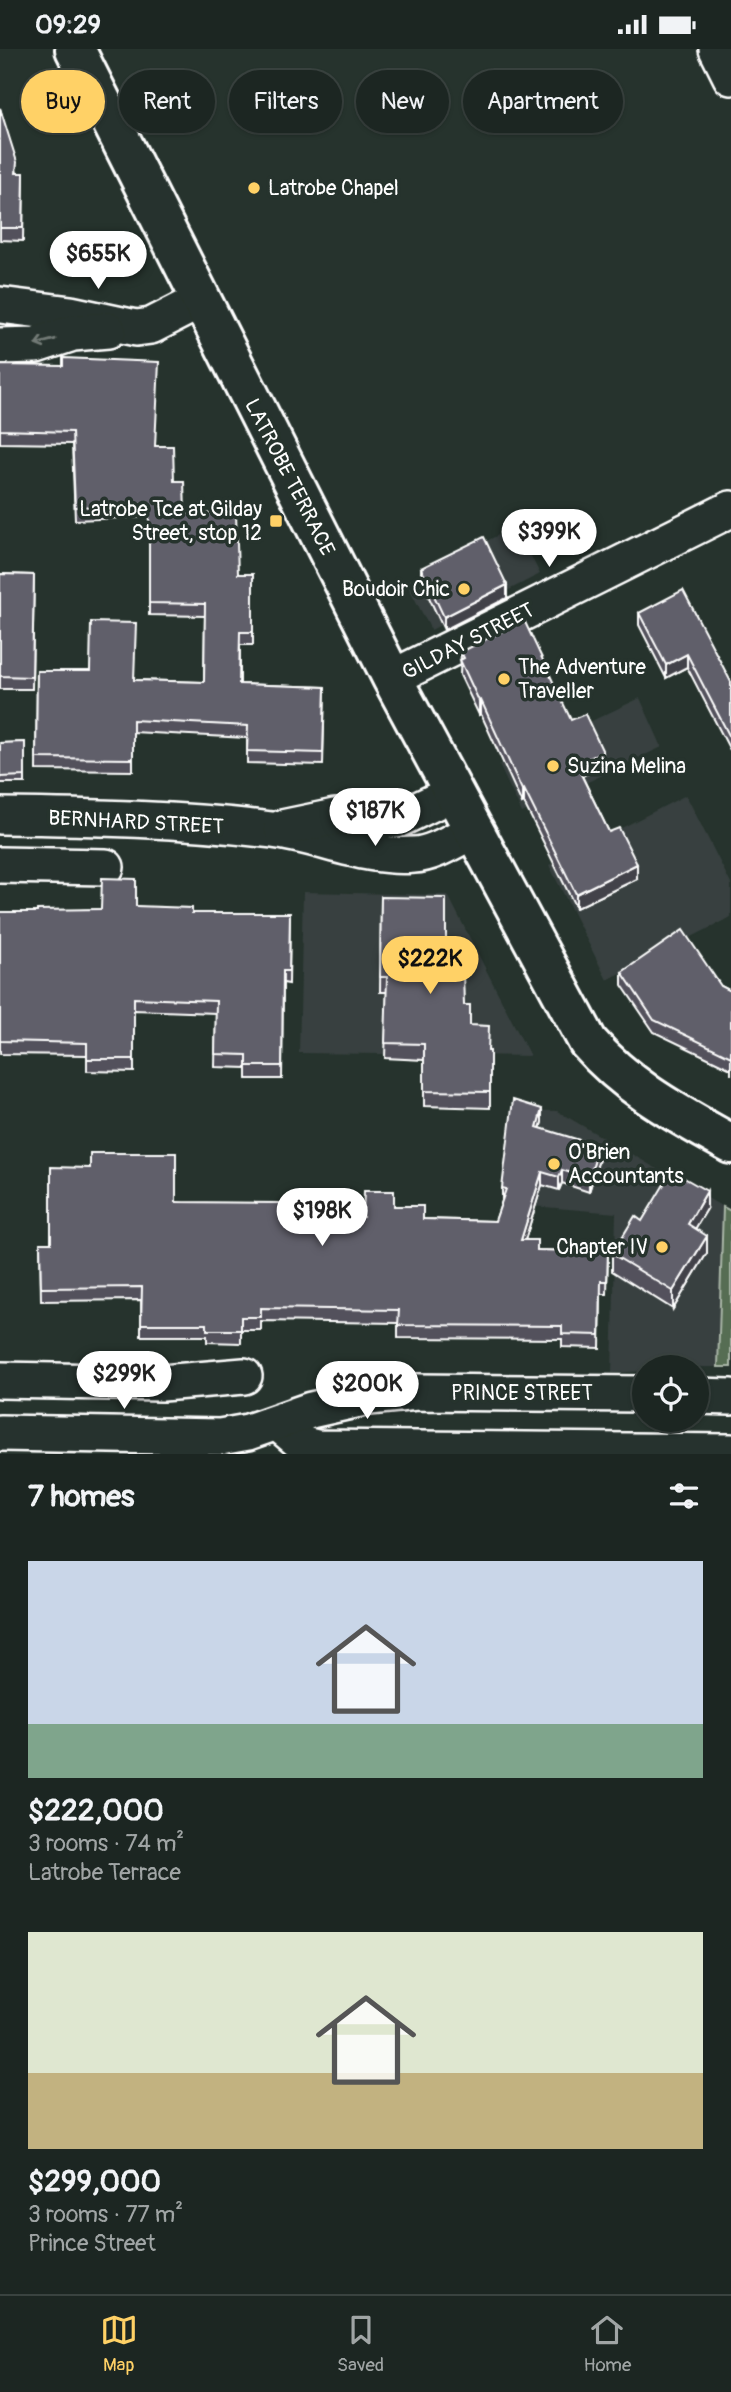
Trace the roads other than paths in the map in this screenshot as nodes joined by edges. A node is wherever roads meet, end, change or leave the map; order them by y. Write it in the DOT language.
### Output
graph roads {
  1 [pos="75,49"];
  2 [pos="716,49"];
  3 [pos="731,77"];
  4 [pos="200,301"];
  5 [pos="0,305"];
  6 [pos="136,328"];
  7 [pos="0,346"];
  8 [pos="731,509"];
  9 [pos="392,678"];
  10 [pos="453,793"];
  11 [pos="0,816"];
  12 [pos="272,830"];
  13 [pos="473,831"];
  14 [pos="0,865"];
  15 [pos="106,867"];
  16 [pos="731,1144"];
  17 [pos="244,1376"];
  18 [pos="0,1380"];
  19 [pos="632,1394"];
  20 [pos="709,1396"];
  21 [pos="731,1397"];
  22 [pos="278,1423"];
  23 [pos="0,1433"];
  24 [pos="731,1452"];
  25 [pos="445,1453"];
  1 -- 4 [label="main road, LATROBE TERRACE"];
  2 -- 3 [label="street"];
  4 -- 6 [label="street"];
  4 -- 9 [label="main road, LATROBE TERRACE"];
  5 -- 6 [label="street"];
  6 -- 7 [label="street, one-way"];
  8 -- 9 [label="street, GILDAY STREET"];
  9 -- 10 [label="main road, LATROBE TERRACE"];
  10 -- 12 [label="street, BERNHARD STREET"];
  10 -- 13 [label="main road, LATROBE TERRACE"];
  11 -- 12 [label="street, BERNHARD STREET"];
  12 -- 13 [label="street, BERNHARD STREET"];
  13 -- 16 [label="main road, LATROBE TERRACE"];
  14 -- 15 [label="street"];
  17 -- 18 [label="street"];
  19 -- 22 [label="street, PRINCE STREET"];
  20 -- 21 [label="street"];
  22 -- 23 [label="street, PRINCE STREET"];
  22 -- 25 [label="street"];
  24 -- 25 [label="street"];
}
